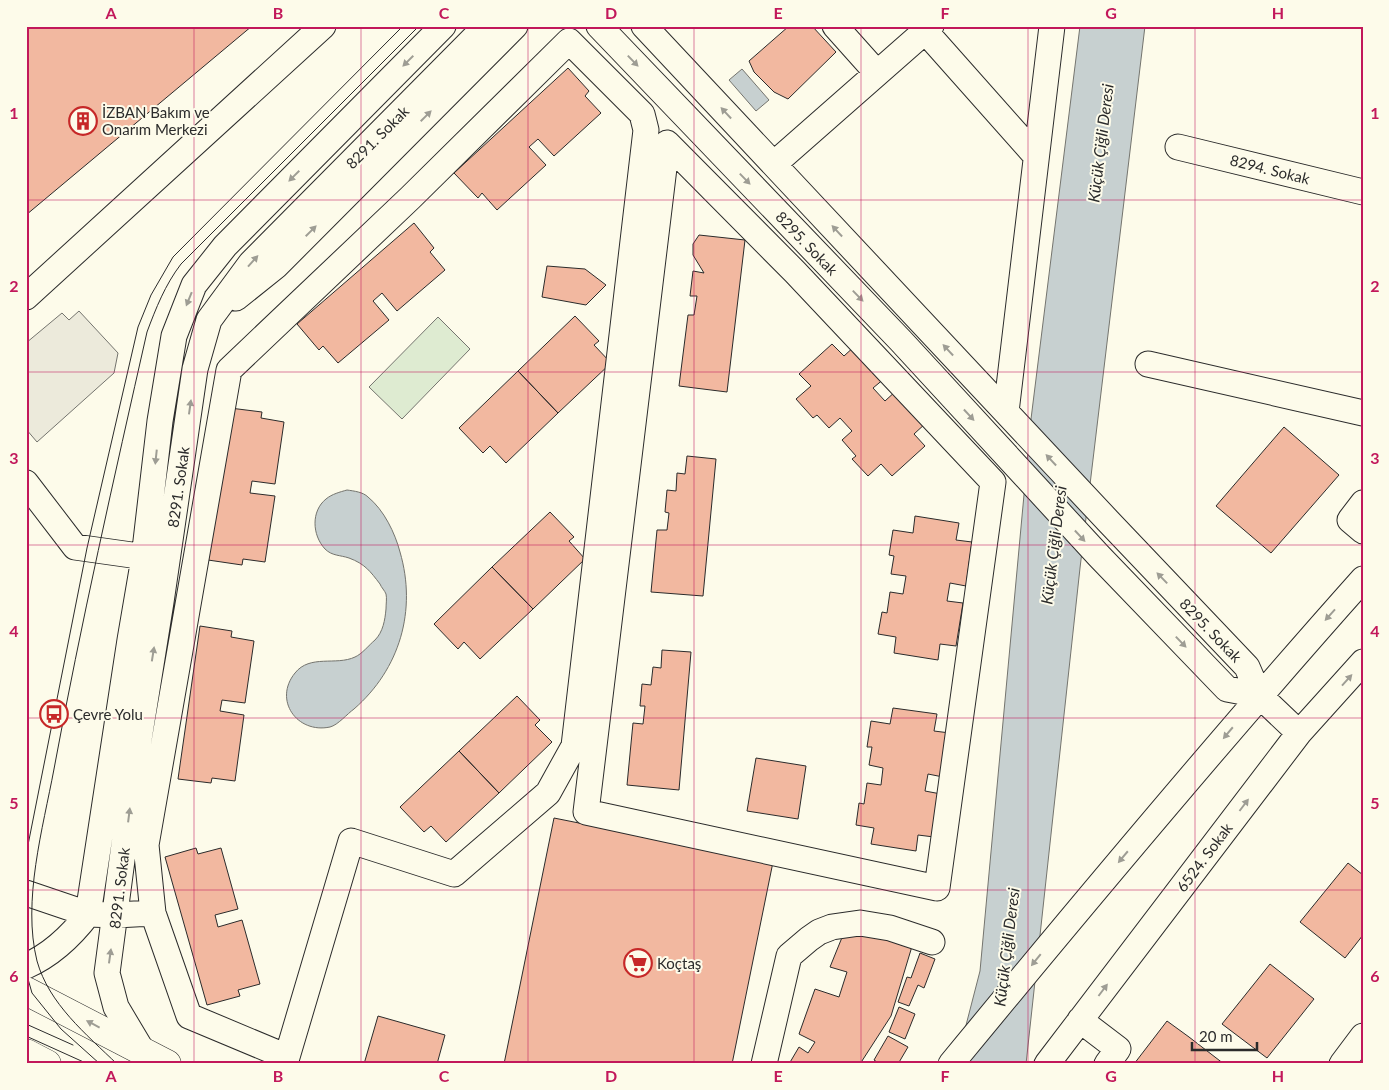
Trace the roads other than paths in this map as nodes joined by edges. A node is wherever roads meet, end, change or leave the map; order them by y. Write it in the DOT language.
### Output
graph roads {
  1 [pos="323,26"];
  2 [pos="443,26"];
  3 [pos="486,26"];
  4 [pos="515,26"];
  5 [pos="599,26"];
  6 [pos="644,26"];
  7 [pos="835,26"];
  8 [pos="1052,26"];
  9 [pos="928,29"];
  10 [pos="877,73"];
  11 [pos="1178,147"];
  12 [pos="1036,156"];
  13 [pos="774,164"];
  14 [pos="1363,192"];
  15 [pos="803,239"];
  16 [pos="831,268"];
  17 [pos="795,272"];
  18 [pos="26,297"];
  19 [pos="209,320"];
  20 [pos="1148,364"];
  21 [pos="1363,413"];
  22 [pos="1012,418"];
  23 [pos="26,483"];
  24 [pos="1363,503"];
  25 [pos="1363,531"];
  26 [pos="156,558"];
  27 [pos="1363,579"];
  28 [pos="1363,662"];
  29 [pos="1259,696"];
  30 [pos="1299,733"];
  31 [pos="26,893"];
  32 [pos="153,913"];
  33 [pos="88,914"];
  34 [pos="116,915"];
  35 [pos="932,942"];
  36 [pos="26,966"];
  37 [pos="26,991"];
  38 [pos="1080,1020"];
  39 [pos="1363,1036"];
  40 [pos="141,1049"];
  41 [pos="26,1053"];
  42 [pos="1050,1060"];
  43 [pos="47,1064"];
  44 [pos="167,1064"];
  45 [pos="764,1064"];
  46 [pos="951,1064"];
  47 [pos="1107,1064"];
  48 [pos="1342,1064"];
  1 -- 18 [label="street"];
  2 -- 26 [label="street, 8291. Sokak, one-way"];
  19 -- 3 [label="street, 8291. Sokak, one-way"];
  19 -- 4 [label="street, one-way"];
  5 -- 15 [label="street, 8295. Sokak, one-way"];
  13 -- 6 [label="street, 8295. Sokak, one-way"];
  7 -- 10 [label="street"];
  8 -- 12 [label="street"];
  9 -- 10 [label="street"];
  9 -- 12 [label="street"];
  10 -- 13 [label="street"];
  11 -- 14 [label="street, 8294. Sokak"];
  12 -- 22 [label="street"];
  22 -- 13 [label="street, 8295. Sokak, one-way"];
  15 -- 16 [label="street, 8295. Sokak"];
  15 -- 17 [label="street"];
  16 -- 17 [label="street"];
  16 -- 29 [label="street, 8295. Sokak, one-way"];
  17 -- 17 [label="street"];
  26 -- 19 [label="street, 8291. Sokak, one-way"];
  20 -- 21 [label="street"];
  29 -- 22 [label="street, 8295. Sokak, one-way"];
  23 -- 26 [label="street"];
  24 -- 25 [label="street"];
  26 -- 33 [label="street, 8291. Sokak"];
  34 -- 26 [label="street, 8291. Sokak, one-way"];
  27 -- 29 [label="street, one-way"];
  30 -- 28 [label="street, 6524. Sokak, one-way"];
  29 -- 30 [label="street"];
  29 -- 46 [label="street, one-way"];
  38 -- 30 [label="street, 6524. Sokak, one-way"];
  31 -- 33 [label="street"];
  32 -- 32 [label="street"];
  32 -- 34 [label="street"];
  33 -- 34 [label="street"];
  33 -- 36 [label="street, 8291. Sokak"];
  40 -- 34 [label="street, 8291. Sokak, one-way"];
  35 -- 45 [label="street"];
  40 -- 37 [label="main road, one-way"];
  38 -- 42 [label="street, 6524. Sokak"];
  38 -- 47 [label="street"];
  39 -- 48 [label="street"];
  40 -- 44 [label="main road"];
  41 -- 43 [label="main road"];
}
